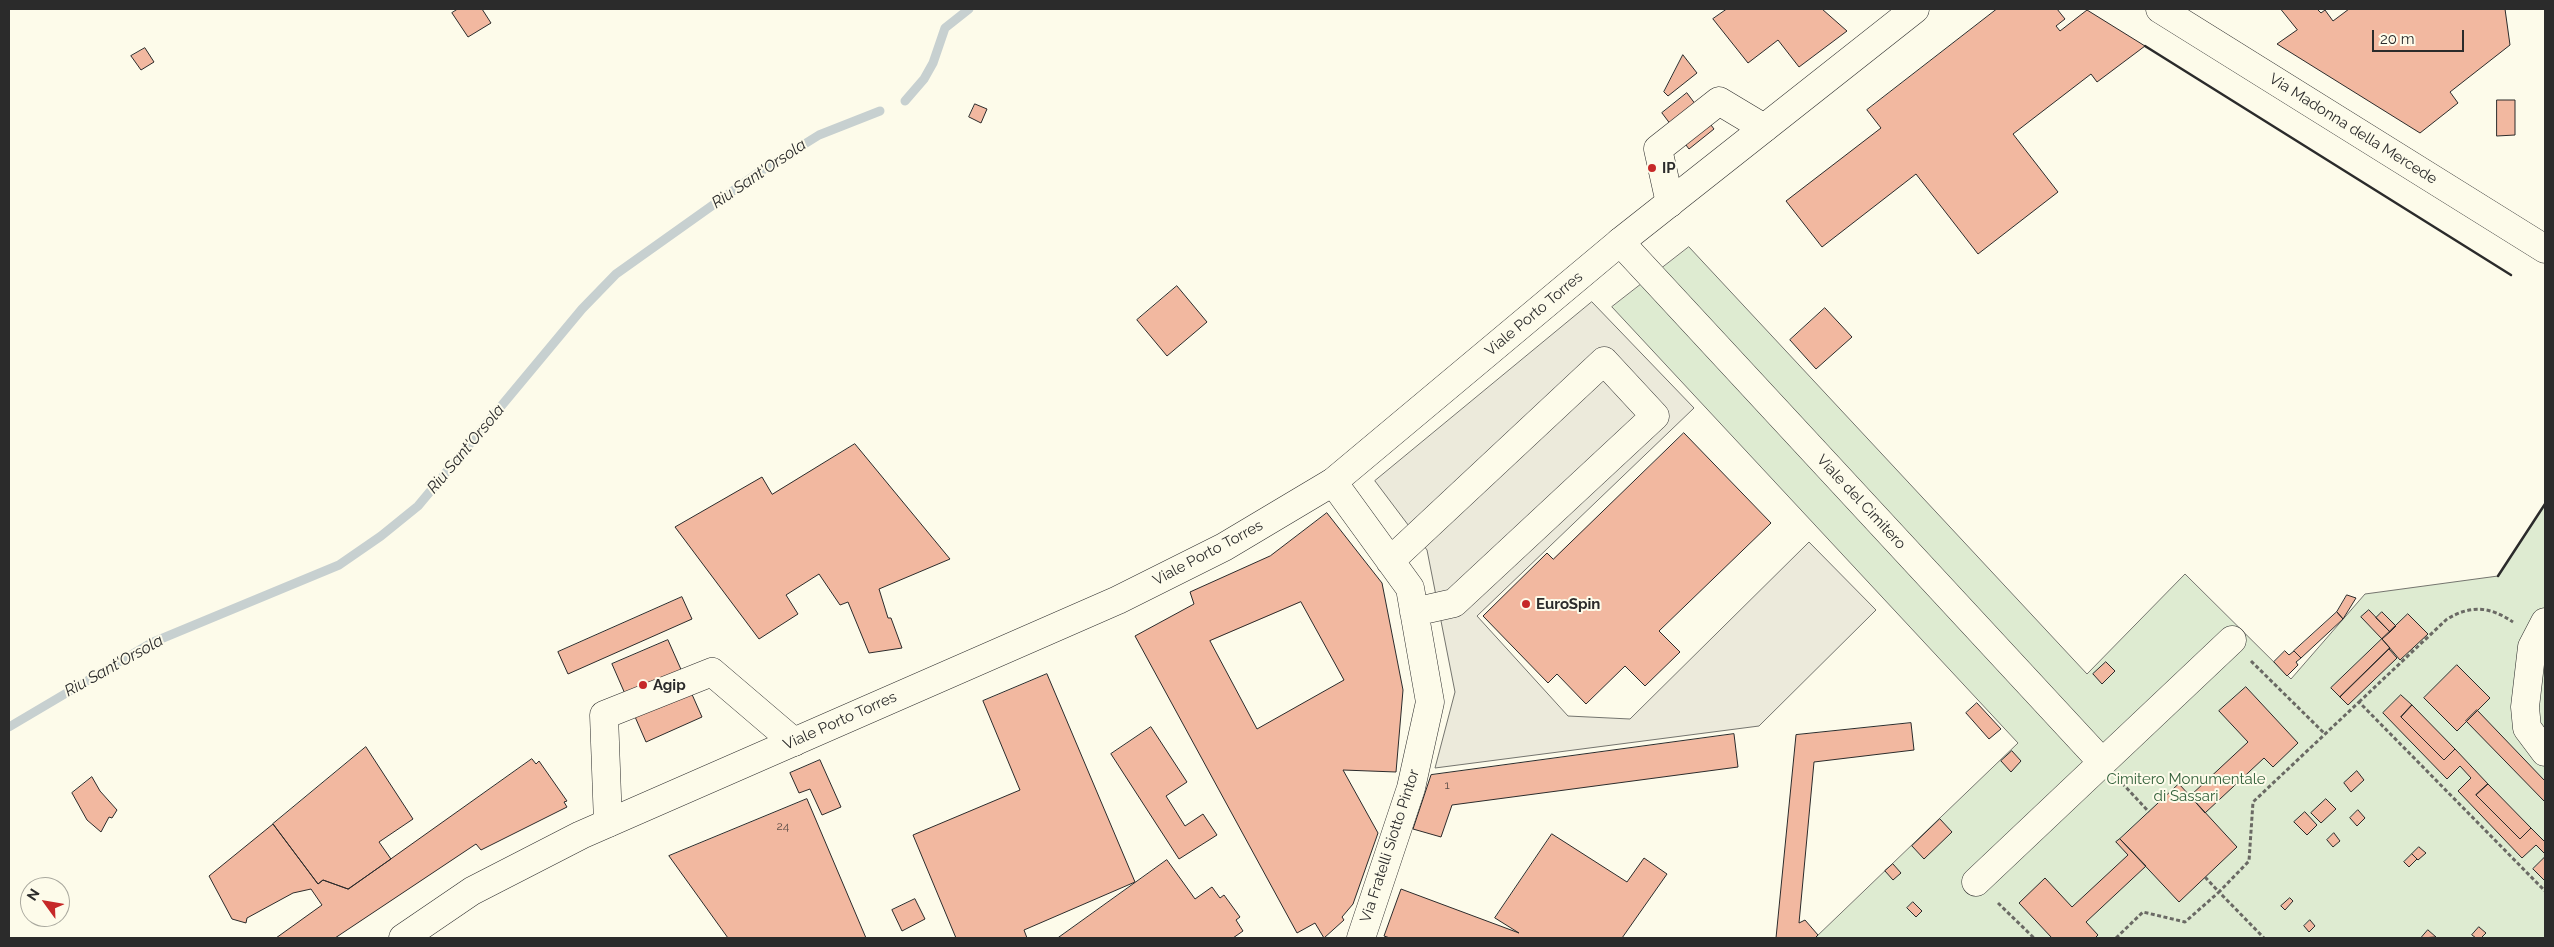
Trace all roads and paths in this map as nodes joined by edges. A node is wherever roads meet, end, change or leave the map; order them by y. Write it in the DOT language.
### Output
graph roads {
  1 [pos="1915,9"];
  2 [pos="2160,9"];
  3 [pos="1764,128"];
  4 [pos="1670,203"];
  5 [pos="1620,242"];
  6 [pos="2545,249"];
  7 [pos="1333,482"];
  8 [pos="1390,561"];
  9 [pos="1414,612"];
  10 [pos="2540,631"];
  11 [pos="2232,640"];
  12 [pos="2359,702"];
  13 [pos="2325,734"];
  14 [pos="794,742"];
  15 [pos="2545,752"];
  16 [pos="2102,762"];
  17 [pos="2149,812"];
  18 [pos="608,823"];
  19 [pos="2205,878"];
  20 [pos="1976,882"];
  21 [pos="2545,891"];
  22 [pos="2219,892"];
  23 [pos="403,938"];
  24 [pos="1361,938"];
  25 [pos="2034,938"];
  26 [pos="2116,938"];
  27 [pos="2264,938"];
  1 -- 3 [label="main road, Viale Porto Torres"];
  2 -- 6 [label="main road, Via Madonna della Mercede"];
  3 -- 4 [label="main road, Viale Porto Torres"];
  3 -- 4 [label="main road"];
  4 -- 5 [label="main road, Viale Porto Torres"];
  5 -- 7 [label="main road, Viale Porto Torres"];
  5 -- 16 [label="main road, Viale del Cimitero"];
  7 -- 8 [label="main road, Via Fratelli Siotto Pintor"];
  7 -- 14 [label="main road, Viale Porto Torres"];
  8 -- 9 [label="main road, Via Fratelli Siotto Pintor"];
  8 -- 9 [label="main road"];
  9 -- 24 [label="main road, Via Fratelli Siotto Pintor"];
  10 -- 12 [label="path"];
  10 -- 15 [label="main road"];
  11 -- 13 [label="path"];
  11 -- 16 [label="main road"];
  12 -- 13 [label="path"];
  12 -- 21 [label="path"];
  13 -- 22 [label="path"];
  14 -- 18 [label="main road, Viale Porto Torres"];
  14 -- 18 [label="main road"];
  16 -- 17 [label="path"];
  16 -- 20 [label="main road"];
  18 -- 23 [label="main road, Viale Porto Torres"];
  19 -- 22 [label="path"];
  20 -- 25 [label="path"];
  22 -- 26 [label="path"];
  22 -- 27 [label="path"];
}
